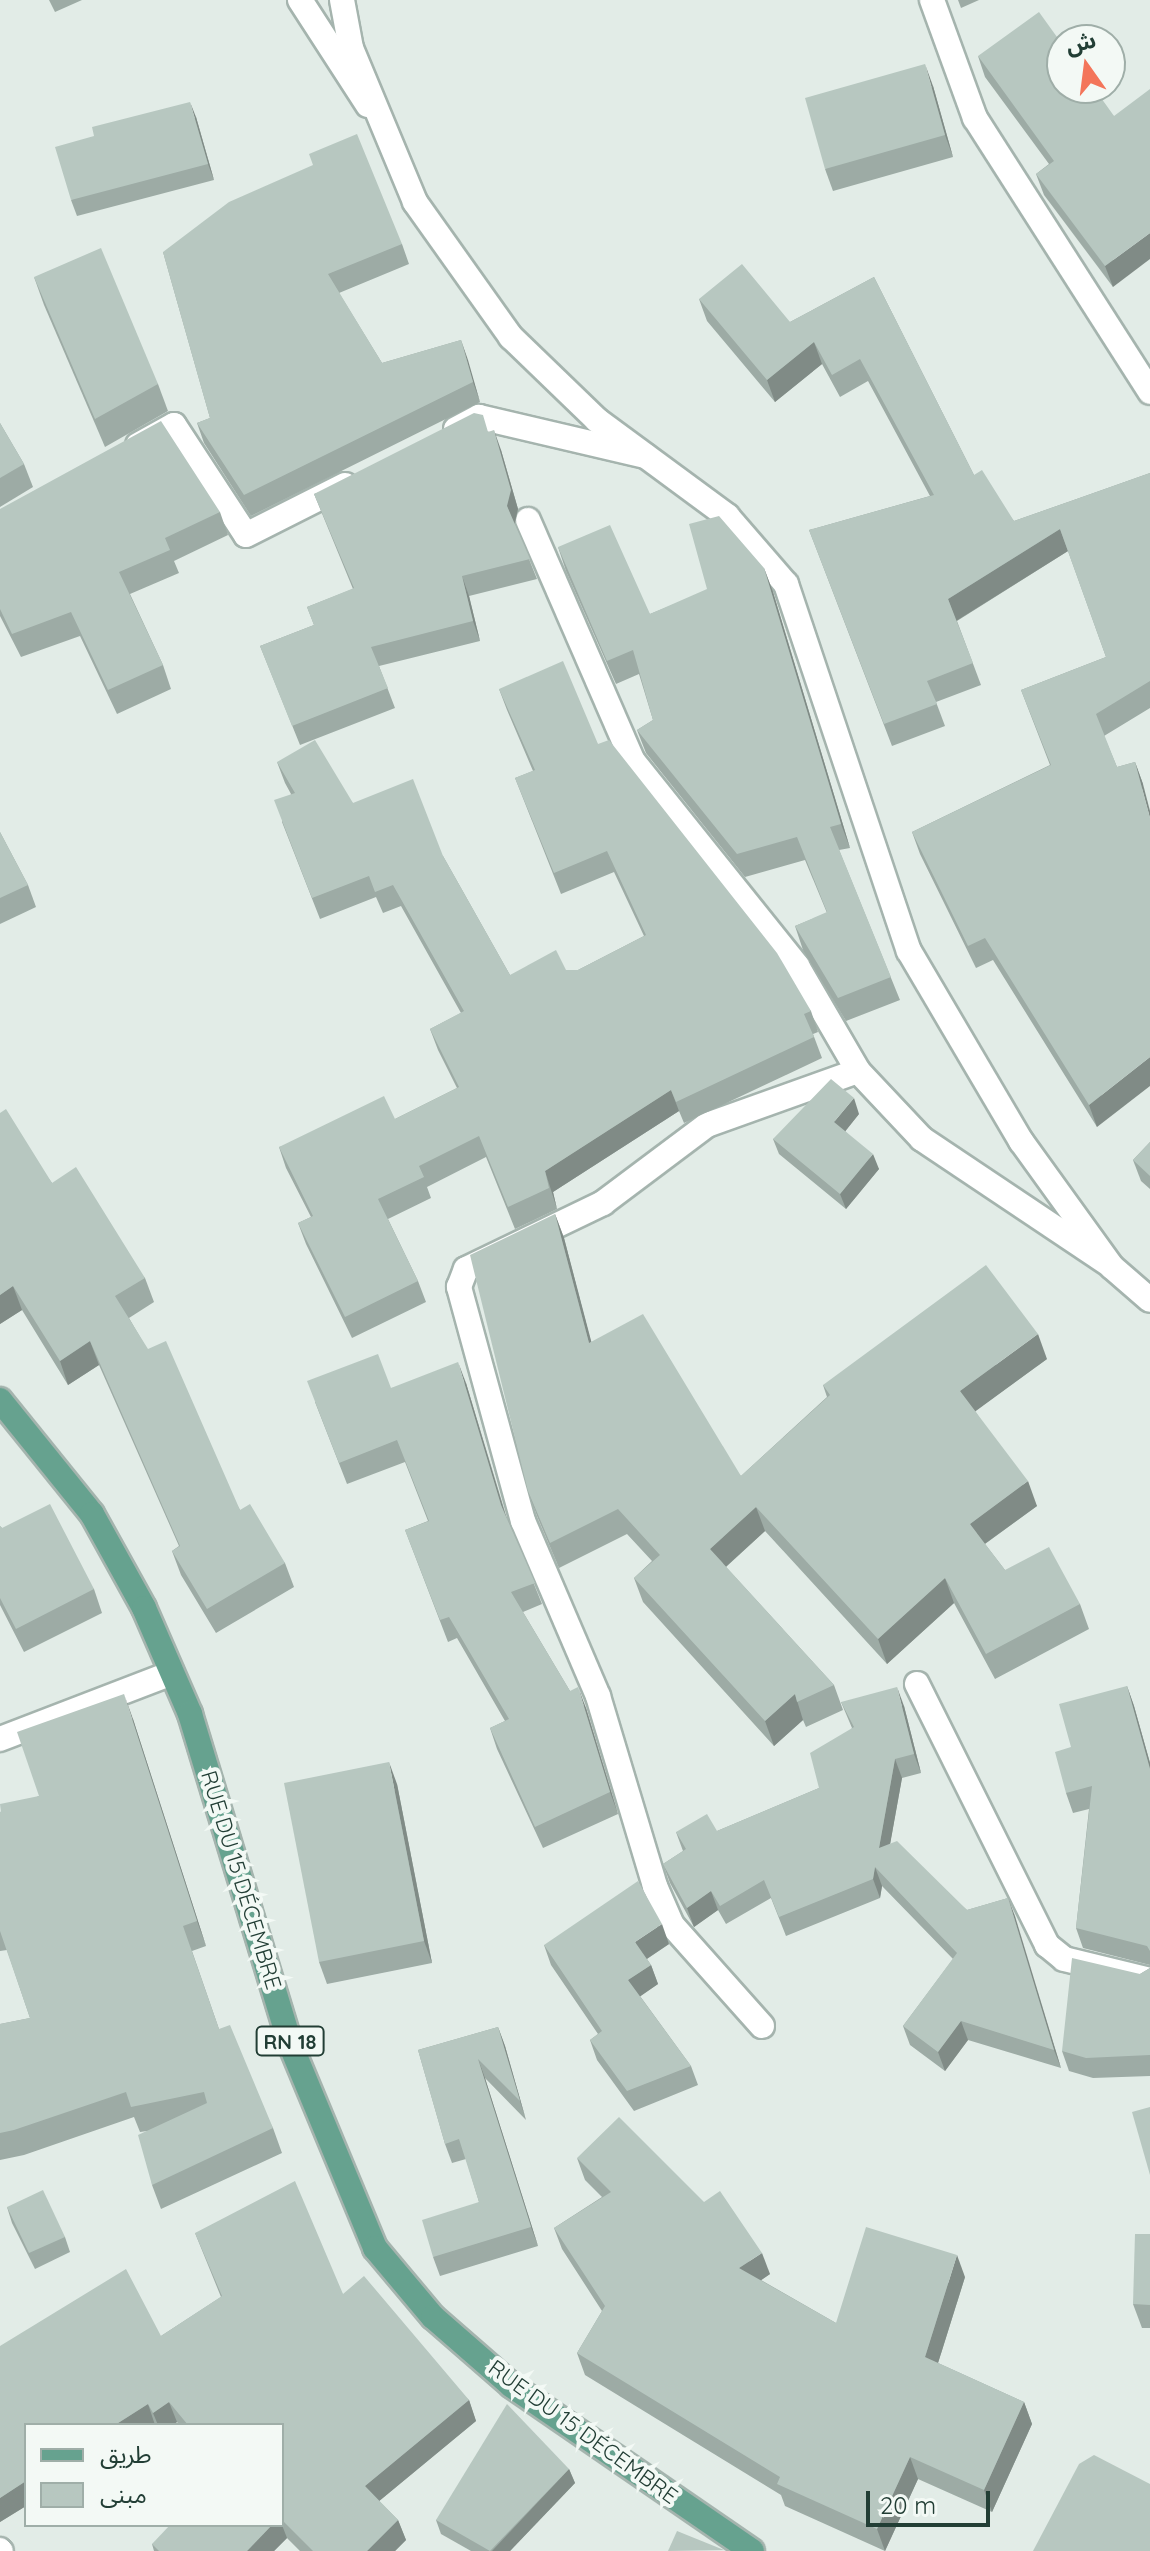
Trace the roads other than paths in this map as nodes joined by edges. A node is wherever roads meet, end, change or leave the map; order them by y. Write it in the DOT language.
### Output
graph roads {
  1 [pos="300,0"];
  2 [pos="342,0"];
  3 [pos="932,0"];
  4 [pos="386,132"];
  5 [pos="1150,392"];
  6 [pos="438,438"];
  7 [pos="121,455"];
  8 [pos="645,456"];
  9 [pos="370,473"];
  10 [pos="528,520"];
  11 [pos="858,1071"];
  12 [pos="1112,1267"];
  13 [pos="1150,1300"];
  14 [pos="0,1400"];
  15 [pos="172,1673"];
  16 [pos="917,1684"];
  17 [pos="0,1739"];
  18 [pos="1150,1980"];
  19 [pos="762,2026"];
  20 [pos="752,2551"];
  1 -- 4 [label="street"];
  2 -- 4 [label="street"];
  3 -- 5 [label="street"];
  4 -- 8 [label="street"];
  6 -- 8 [label="street"];
  7 -- 9 [label="street"];
  8 -- 12 [label="street"];
  10 -- 11 [label="street"];
  11 -- 12 [label="street"];
  11 -- 19 [label="street"];
  12 -- 13 [label="street"];
  14 -- 15 [label="main road, RUE DU 15 DÉCEMBRE / RN 18"];
  15 -- 17 [label="street"];
  15 -- 20 [label="main road, RUE DU 15 DÉCEMBRE / RN 18"];
  16 -- 18 [label="street"];
}
